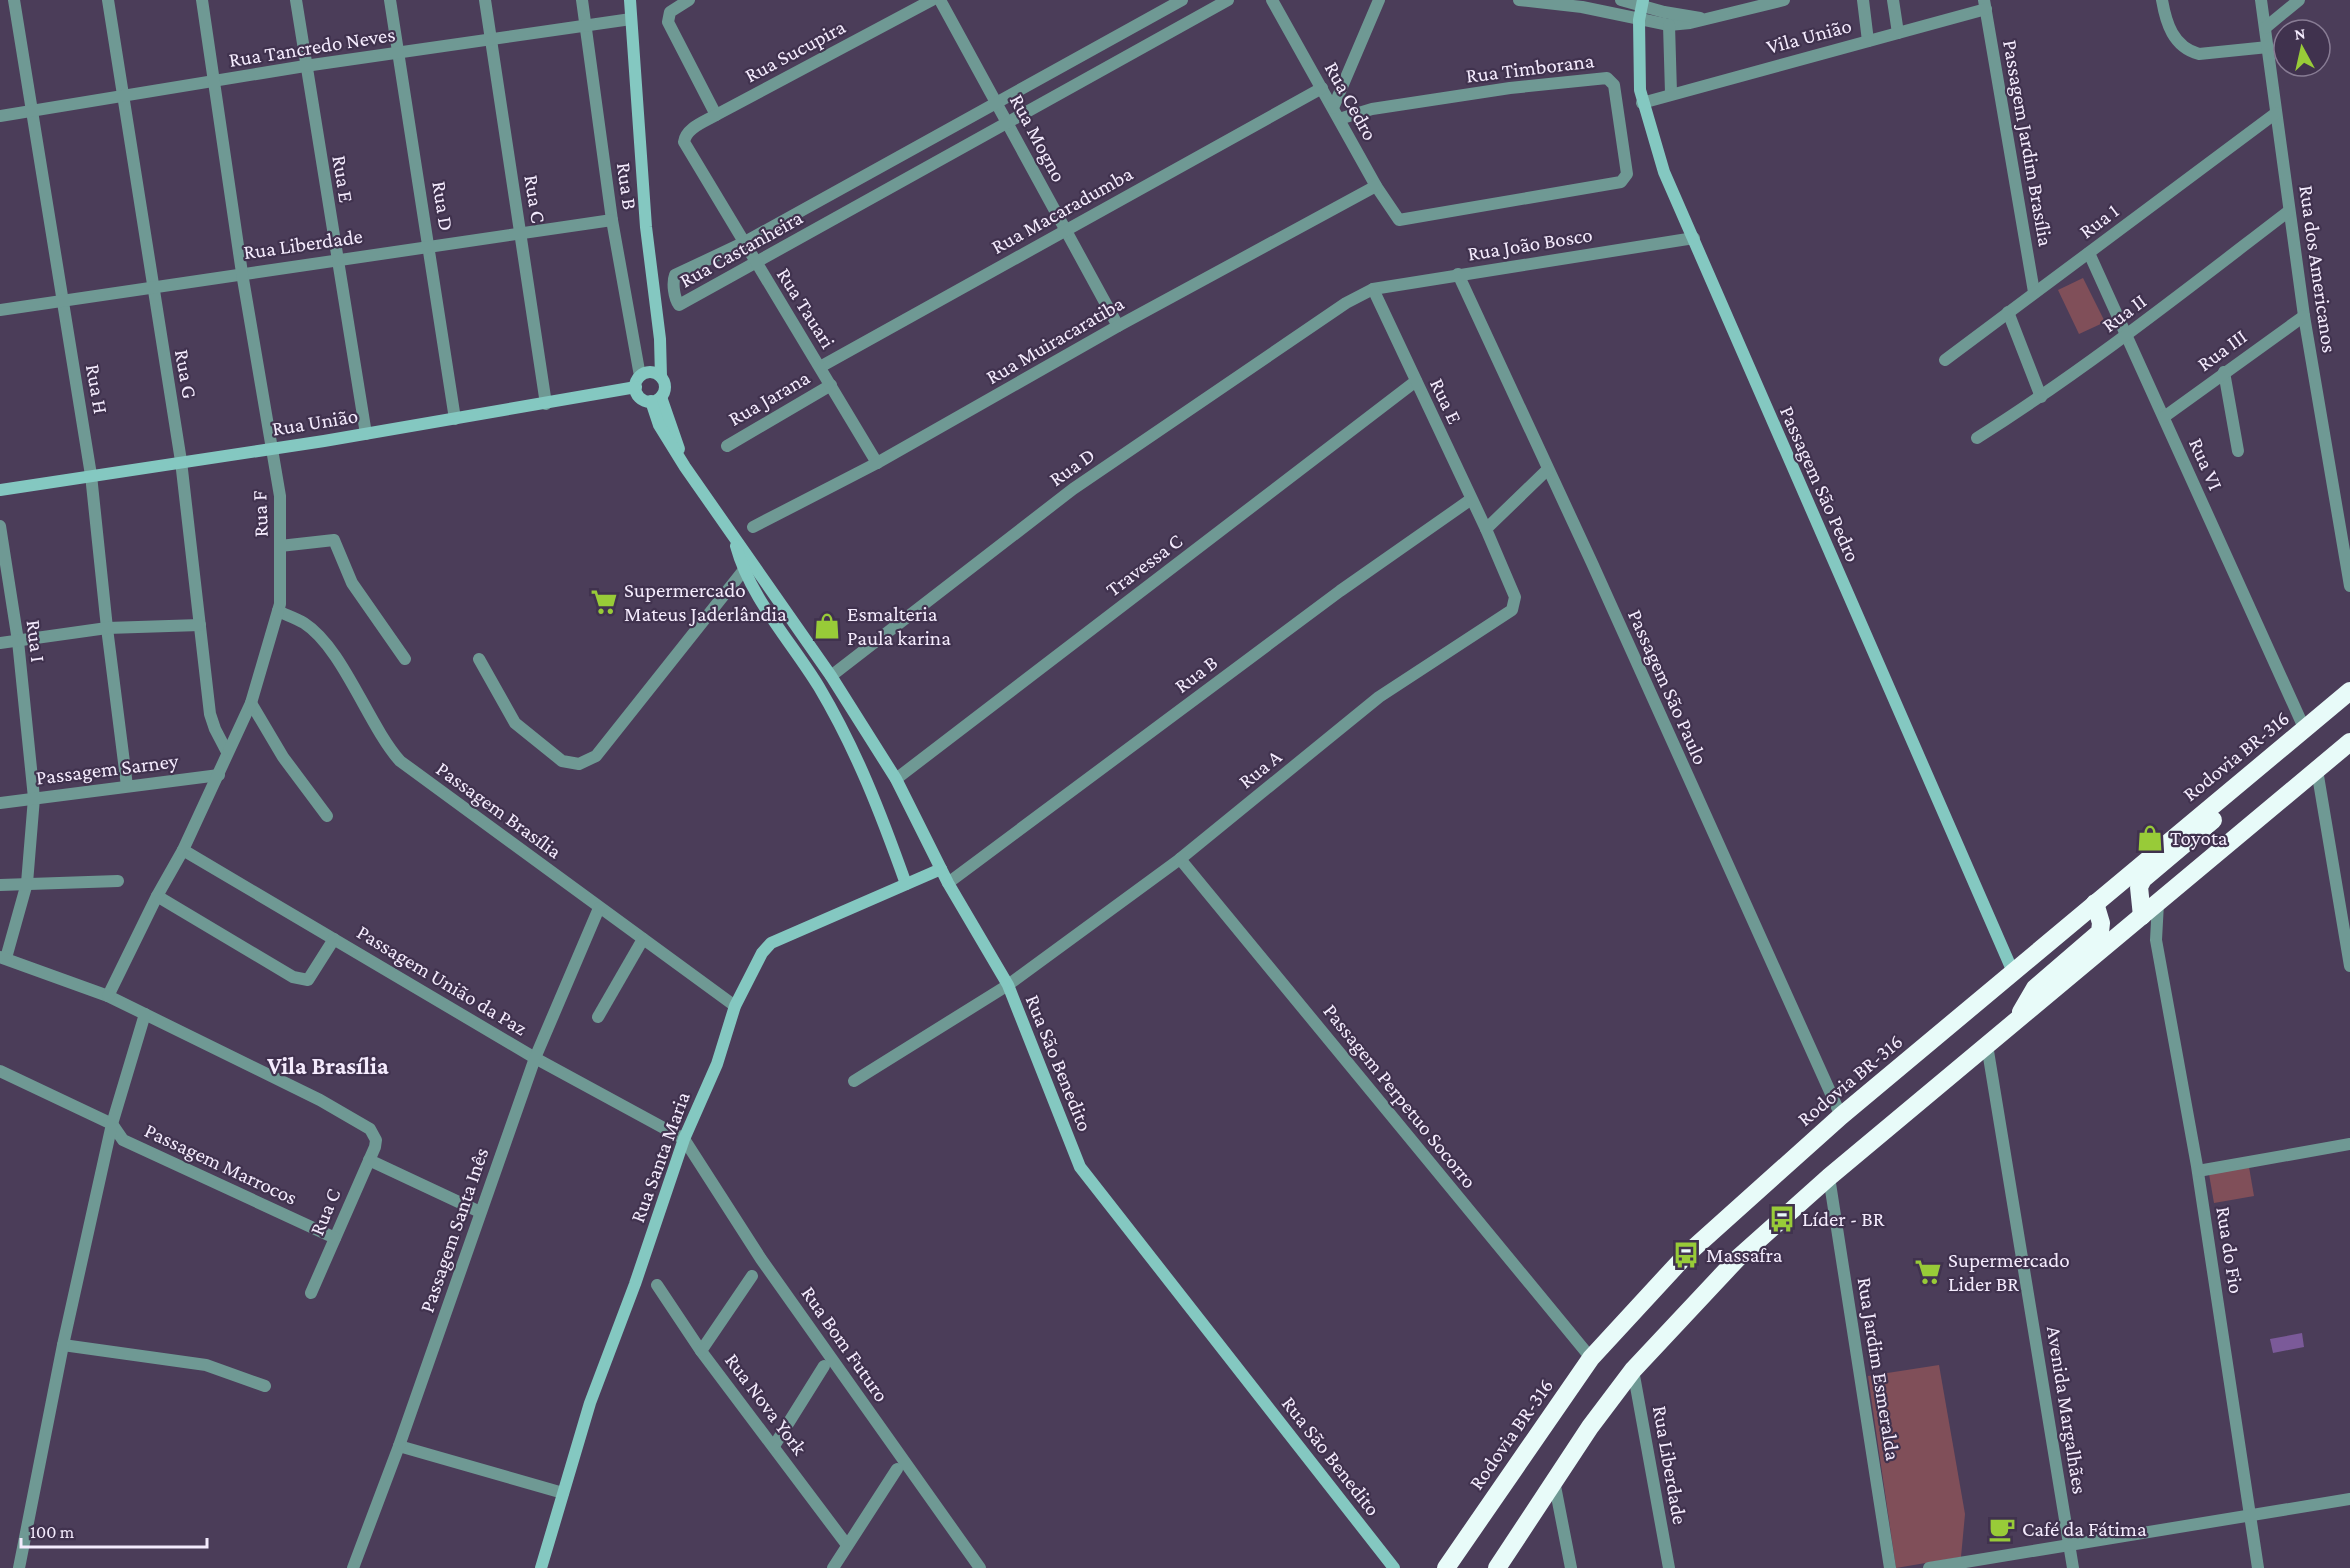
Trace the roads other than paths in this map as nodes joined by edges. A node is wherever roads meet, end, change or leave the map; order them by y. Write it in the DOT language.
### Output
graph roads {
  1 [pos="14,0"];
  2 [pos="108,0"];
  3 [pos="202,0"];
  4 [pos="296,0"];
  5 [pos="390,0"];
  6 [pos="485,0"];
  7 [pos="582,0"];
  8 [pos="630,0"];
  9 [pos="689,0"];
  10 [pos="932,0"];
  11 [pos="940,0"];
  12 [pos="1182,0"];
  13 [pos="1228,0"];
  14 [pos="1272,0"];
  15 [pos="1379,0"];
  16 [pos="1519,0"];
  17 [pos="1621,0"];
  18 [pos="1784,0"];
  19 [pos="1863,0"];
  20 [pos="1893,0"];
  21 [pos="2162,0"];
  22 [pos="2261,0"];
  23 [pos="2299,0"];
  24 [pos="1583,3"];
  25 [pos="1642,3"];
  26 [pos="1985,5"];
  27 [pos="1704,18"];
  28 [pos="631,19"];
  29 [pos="1639,20"];
  30 [pos="1669,25"];
  31 [pos="586,26"];
  32 [pos="2265,28"];
  33 [pos="1898,33"];
  34 [pos="492,41"];
  35 [pos="1868,41"];
  36 [pos="2268,47"];
  37 [pos="399,53"];
  38 [pos="305,66"];
  39 [pos="214,82"];
  40 [pos="1322,88"];
  41 [pos="1671,93"];
  42 [pos="122,96"];
  43 [pos="996,102"];
  44 [pos="1642,103"];
  45 [pos="32,111"];
  46 [pos="1336,113"];
  47 [pos="2276,113"];
  48 [pos="716,115"];
  49 [pos="0,116"];
  50 [pos="1007,122"];
  51 [pos="684,142"];
  52 [pos="1376,186"];
  53 [pos="2289,211"];
  54 [pos="612,220"];
  55 [pos="1399,220"];
  56 [pos="1065,231"];
  57 [pos="521,234"];
  58 [pos="1694,238"];
  59 [pos="743,243"];
  60 [pos="430,246"];
  61 [pos="2089,253"];
  62 [pos="336,259"];
  63 [pos="756,263"];
  64 [pos="243,273"];
  65 [pos="1458,274"];
  66 [pos="152,286"];
  67 [pos="1373,289"];
  68 [pos="2034,292"];
  69 [pos="62,299"];
  70 [pos="1346,303"];
  71 [pos="0,310"];
  72 [pos="2008,312"];
  73 [pos="2304,316"];
  74 [pos="1118,326"];
  75 [pos="2128,335"];
  76 [pos="1945,360"];
  77 [pos="820,367"];
  78 [pos="2224,372"];
  79 [pos="661,377"];
  80 [pos="1416,381"];
  81 [pos="638,382"];
  82 [pos="831,385"];
  83 [pos="2041,397"];
  84 [pos="656,399"];
  85 [pos="546,404"];
  86 [pos="2164,417"];
  87 [pos="455,419"];
  88 [pos="366,434"];
  89 [pos="1977,438"];
  90 [pos="727,446"];
  91 [pos="274,448"];
  92 [pos="2238,451"];
  93 [pos="181,461"];
  94 [pos="877,463"];
  95 [pos="1547,470"];
  96 [pos="92,475"];
  97 [pos="0,490"];
  98 [pos="1470,500"];
  99 [pos="0,526"];
  100 [pos="753,528"];
  101 [pos="1486,529"];
  102 [pos="735,542"];
  103 [pos="280,546"];
  104 [pos="743,571"];
  105 [pos="1506,577"];
  106 [pos="2350,586"];
  107 [pos="278,611"];
  108 [pos="200,624"];
  109 [pos="106,628"];
  110 [pos="18,641"];
  111 [pos="0,644"];
  112 [pos="405,659"];
  113 [pos="479,659"];
  114 [pos="831,676"];
  115 [pos="2350,691"];
  116 [pos="251,703"];
  117 [pos="2305,730"];
  118 [pos="2350,742"];
  119 [pos="227,752"];
  120 [pos="2272,757"];
  121 [pos="2317,770"];
  122 [pos="219,775"];
  123 [pos="896,779"];
  124 [pos="127,786"];
  125 [pos="34,798"];
  126 [pos="0,803"];
  127 [pos="327,816"];
  128 [pos="183,850"];
  129 [pos="1180,859"];
  130 [pos="941,868"];
  131 [pos="118,881"];
  132 [pos="948,883"];
  133 [pos="27,884"];
  134 [pos="906,884"];
  135 [pos="0,885"];
  136 [pos="157,896"];
  137 [pos="2095,903"];
  138 [pos="2158,903"];
  139 [pos="599,908"];
  140 [pos="2142,916"];
  141 [pos="334,939"];
  142 [pos="643,939"];
  143 [pos="2156,940"];
  144 [pos="3,957"];
  145 [pos="2350,966"];
  146 [pos="2013,972"];
  147 [pos="1008,985"];
  148 [pos="108,996"];
  149 [pos="735,1006"];
  150 [pos="145,1014"];
  151 [pos="598,1017"];
  152 [pos="2014,1024"];
  153 [pos="1988,1046"];
  154 [pos="535,1058"];
  155 [pos="0,1071"];
  156 [pos="854,1081"];
  157 [pos="1841,1116"];
  158 [pos="112,1124"];
  159 [pos="684,1139"];
  160 [pos="2350,1144"];
  161 [pos="369,1160"];
  162 [pos="2198,1171"];
  163 [pos="1829,1177"];
  164 [pos="480,1212"];
  165 [pos="334,1238"];
  166 [pos="752,1276"];
  167 [pos="657,1284"];
  168 [pos="311,1293"];
  169 [pos="63,1345"];
  170 [pos="701,1351"];
  171 [pos="1591,1358"];
  172 [pos="824,1366"];
  173 [pos="1633,1370"];
  174 [pos="266,1386"];
  175 [pos="399,1446"];
  176 [pos="774,1446"];
  177 [pos="897,1469"];
  178 [pos="1554,1481"];
  179 [pos="563,1492"];
  180 [pos="2350,1499"];
  181 [pos="2250,1515"];
  182 [pos="847,1545"];
  183 [pos="2069,1546"];
  184 [pos="19,1568"];
  185 [pos="353,1568"];
  186 [pos="541,1568"];
  187 [pos="832,1568"];
  188 [pos="980,1568"];
  189 [pos="1394,1568"];
  190 [pos="1446,1568"];
  191 [pos="1497,1568"];
  192 [pos="1571,1568"];
  193 [pos="1669,1568"];
  194 [pos="1890,1568"];
  195 [pos="1929,1568"];
  196 [pos="2073,1568"];
  197 [pos="2258,1568"];
  1 -- 45 [label="street, Rua H"];
  2 -- 42 [label="street, Rua G"];
  3 -- 39 [label="street, Rua F"];
  4 -- 38 [label="street, Rua E"];
  5 -- 37 [label="street, Rua D"];
  6 -- 34 [label="street, Rua C"];
  7 -- 31 [label="street, Rua B"];
  8 -- 28 [label="street"];
  9 -- 48 [label="street"];
  10 -- 48 [label="street, Rua Sucupira"];
  11 -- 43 [label="street, Rua Mogno"];
  12 -- 43 [label="street, Rua Castanheira"];
  13 -- 50 [label="street, Rua Castanheira"];
  14 -- 40 [label="street, Rua Cedro"];
  15 -- 46 [label="street"];
  16 -- 24 [label="street"];
  17 -- 25 [label="street"];
  18 -- 27 [label="street"];
  19 -- 35 [label="street"];
  20 -- 33 [label="street"];
  21 -- 36 [label="street"];
  22 -- 32 [label="street, Rua dos Americanos"];
  23 -- 32 [label="street"];
  24 -- 29 [label="street"];
  25 -- 27 [label="street"];
  25 -- 29 [label="street, Passagem São Pedro"];
  26 -- 33 [label="street, Vila União"];
  26 -- 68 [label="street, Passagem Jardim Brasília"];
  27 -- 30 [label="street"];
  28 -- 31 [label="street, Rua Tancredo Neves"];
  28 -- 79 [label="street"];
  29 -- 30 [label="street"];
  29 -- 44 [label="street, Passagem São Pedro"];
  30 -- 41 [label="street"];
  31 -- 34 [label="street, Rua Tancredo Neves"];
  31 -- 54 [label="street, Rua B"];
  32 -- 36 [label="street, Rua dos Americanos"];
  33 -- 35 [label="street, Vila União"];
  34 -- 37 [label="street, Rua Tancredo Neves"];
  34 -- 57 [label="street, Rua C"];
  35 -- 41 [label="street, Vila União"];
  36 -- 47 [label="street, Rua dos Americanos"];
  37 -- 38 [label="street, Rua Tancredo Neves"];
  37 -- 60 [label="street, Rua D"];
  38 -- 39 [label="street, Rua Tancredo Neves"];
  38 -- 62 [label="street, Rua E"];
  39 -- 42 [label="street, Rua Tancredo Neves"];
  39 -- 64 [label="street, Rua F"];
  40 -- 46 [label="street, Rua Cedro"];
  40 -- 56 [label="street, Rua Macaradumba"];
  41 -- 44 [label="street, Vila União"];
  42 -- 45 [label="street, Rua Tancredo Neves"];
  42 -- 66 [label="street, Rua G"];
  43 -- 50 [label="street, Rua Mogno"];
  43 -- 59 [label="street, Rua Castanheira"];
  44 -- 58 [label="street, Passagem São Pedro"];
  45 -- 49 [label="street, Rua Tancredo Neves"];
  45 -- 69 [label="street, Rua H"];
  46 -- 52 [label="street, Rua Cedro"];
  46 -- 55 [label="street, Rua Timborana"];
  47 -- 53 [label="street, Rua dos Americanos"];
  47 -- 61 [label="street, Rua 1"];
  48 -- 51 [label="street, Rua Sucupira"];
  50 -- 56 [label="street, Rua Mogno"];
  50 -- 63 [label="street, Rua Castanheira"];
  51 -- 59 [label="street, Rua Tauari"];
  52 -- 55 [label="street, Rua Cedro"];
  52 -- 74 [label="street, Rua Muiracaratiba"];
  53 -- 73 [label="street, Rua dos Americanos"];
  53 -- 75 [label="street, Rua II"];
  54 -- 57 [label="street, Rua Liberdade"];
  54 -- 81 [label="street, Rua B"];
  56 -- 74 [label="street, Rua Mogno"];
  56 -- 77 [label="street, Rua Macaradumba"];
  57 -- 60 [label="street, Rua Liberdade"];
  57 -- 85 [label="street, Rua C"];
  58 -- 65 [label="street, Rua João Bosco"];
  58 -- 146 [label="street, Passagem São Pedro"];
  59 -- 63 [label="street, Rua Tauari"];
  59 -- 63 [label="street, Rua Castanheira"];
  60 -- 62 [label="street, Rua Liberdade"];
  60 -- 87 [label="street, Rua D"];
  61 -- 68 [label="street, Rua 1"];
  61 -- 75 [label="street, Rua VI"];
  62 -- 64 [label="street, Rua Liberdade"];
  62 -- 88 [label="street, Rua E"];
  63 -- 77 [label="street, Rua Tauari"];
  64 -- 66 [label="street, Rua Liberdade"];
  64 -- 91 [label="street, Rua F"];
  65 -- 67 [label="street, Rua João Bosco"];
  65 -- 95 [label="street, Passagem São Paulo"];
  66 -- 69 [label="street, Rua Liberdade"];
  66 -- 93 [label="street, Rua G"];
  67 -- 70 [label="street, Rua João Bosco"];
  67 -- 80 [label="street, Rua E"];
  68 -- 72 [label="street, Rua 1"];
  69 -- 71 [label="street, Rua Liberdade"];
  69 -- 96 [label="street, Rua H"];
  70 -- 114 [label="street, Rua D"];
  72 -- 76 [label="street, Rua 1"];
  72 -- 83 [label="street"];
  73 -- 78 [label="street, Rua III"];
  73 -- 106 [label="street, Rua dos Americanos"];
  74 -- 94 [label="street, Rua Muiracaratiba"];
  75 -- 83 [label="street, Rua II"];
  75 -- 86 [label="street, Rua VI"];
  77 -- 82 [label="street, Rua Tauari"];
  78 -- 86 [label="street, Rua III"];
  78 -- 92 [label="street"];
  79 -- 81 [label="street"];
  79 -- 84 [label="street"];
  80 -- 98 [label="street, Rua E"];
  80 -- 123 [label="street, Travessa C"];
  81 -- 84 [label="street"];
  81 -- 85 [label="street, Rua União"];
  82 -- 90 [label="street, Rua Jarana"];
  82 -- 94 [label="street, Rua Tauari"];
  83 -- 89 [label="street, Rua II"];
  84 -- 102 [label="street, Rua São Benedito"];
  85 -- 87 [label="street, Rua União"];
  86 -- 117 [label="street, Rua VI"];
  87 -- 88 [label="street, Rua União"];
  88 -- 91 [label="street, Rua União"];
  91 -- 93 [label="street, Rua União"];
  91 -- 103 [label="street, Rua F"];
  93 -- 96 [label="street, Rua União"];
  93 -- 108 [label="street, Rua G"];
  94 -- 100 [label="street, Rua Muiracaratiba"];
  95 -- 101 [label="street"];
  95 -- 157 [label="street, Passagem São Paulo"];
  96 -- 97 [label="street, Rua União"];
  96 -- 109 [label="street, Rua H"];
  98 -- 101 [label="street, Rua E"];
  98 -- 132 [label="street, Rua B"];
  99 -- 110 [label="street, Rua I"];
  101 -- 105 [label="street, Rua E"];
  102 -- 104 [label="street, Rua São Benedito"];
  102 -- 114 [label="street, Rua São Benedito"];
  103 -- 107 [label="street, Rua F"];
  103 -- 112 [label="street"];
  104 -- 113 [label="street"];
  104 -- 134 [label="street, Rua São Benedito"];
  105 -- 129 [label="street, Rua A"];
  107 -- 116 [label="street, Rua F"];
  107 -- 139 [label="street, Passagem Brasília"];
  108 -- 109 [label="street"];
  108 -- 119 [label="street, Rua G"];
  109 -- 110 [label="street"];
  109 -- 124 [label="street, Rua H"];
  110 -- 111 [label="street"];
  110 -- 125 [label="street, Rua I"];
  114 -- 123 [label="street, Rua São Benedito"];
  115 -- 117 [label="highway, Rodovia BR-316"];
  116 -- 119 [label="street, Rua F"];
  116 -- 127 [label="street"];
  117 -- 120 [label="highway, Rodovia BR-316"];
  118 -- 121 [label="highway"];
  119 -- 122 [label="street, Rua F"];
  120 -- 137 [label="highway, Rodovia BR-316"];
  120 -- 140 [label="highway"];
  121 -- 138 [label="highway"];
  121 -- 145 [label="street"];
  122 -- 124 [label="street, Passagem Sarney"];
  122 -- 128 [label="street, Rua F"];
  123 -- 130 [label="street, Rua São Benedito"];
  124 -- 125 [label="street, Passagem Sarney"];
  125 -- 126 [label="street, Passagem Sarney"];
  125 -- 133 [label="street, Rua I"];
  128 -- 136 [label="street, Rua F"];
  128 -- 141 [label="street, Passagem União da Paz"];
  129 -- 147 [label="street, Rua A"];
  129 -- 171 [label="street, Passagem Perpetuo Socorro"];
  130 -- 132 [label="street, Rua São Benedito"];
  130 -- 134 [label="street, Rua Santa Maria"];
  131 -- 133 [label="street"];
  132 -- 147 [label="street, Rua São Benedito"];
  133 -- 135 [label="street"];
  133 -- 144 [label="street, Rua I"];
  134 -- 149 [label="street, Rua Santa Maria"];
  136 -- 141 [label="street"];
  136 -- 148 [label="street, Rua F"];
  137 -- 146 [label="highway, Rodovia BR-316"];
  137 -- 152 [label="highway"];
  138 -- 140 [label="highway"];
  138 -- 143 [label="street, Rua do Fio"];
  139 -- 142 [label="street, Passagem Brasília"];
  139 -- 154 [label="street, Passagem Santa Inês"];
  140 -- 143 [label="street, Rua do Fio"];
  140 -- 152 [label="highway"];
  141 -- 154 [label="street, Passagem União da Paz"];
  142 -- 149 [label="street, Passagem Brasília"];
  142 -- 151 [label="street"];
  143 -- 162 [label="street, Rua do Fio"];
  144 -- 148 [label="street"];
  146 -- 157 [label="highway, Rodovia BR-316"];
  147 -- 156 [label="street, Rua A"];
  147 -- 189 [label="street, Rua São Benedito"];
  148 -- 150 [label="street"];
  149 -- 159 [label="street, Rua Santa Maria"];
  150 -- 158 [label="street"];
  150 -- 161 [label="street, Rua C"];
  152 -- 153 [label="highway"];
  153 -- 163 [label="highway"];
  153 -- 183 [label="street, Avenida Margalhães"];
  154 -- 159 [label="street, Passagem União da Paz"];
  154 -- 164 [label="street, Passagem Santa Inês"];
  155 -- 158 [label="street, Passagem Marrocos"];
  157 -- 171 [label="highway, Rodovia BR-316"];
  158 -- 165 [label="street, Passagem Marrocos"];
  158 -- 169 [label="street"];
  159 -- 179 [label="street, Rua Santa Maria"];
  159 -- 188 [label="street, Rua Bom Futuro"];
  160 -- 162 [label="street"];
  161 -- 164 [label="street"];
  161 -- 165 [label="street, Rua C"];
  162 -- 181 [label="street, Rua do Fio"];
  163 -- 173 [label="highway"];
  163 -- 194 [label="street, Rua Jardim Esmeralda"];
  164 -- 175 [label="street, Passagem Santa Inês"];
  165 -- 168 [label="street, Rua C"];
  166 -- 170 [label="street"];
  167 -- 170 [label="street, Rua Nova York"];
  169 -- 174 [label="street"];
  169 -- 184 [label="street"];
  170 -- 176 [label="street, Rua Nova York"];
  171 -- 190 [label="highway, Rodovia BR-316"];
  172 -- 176 [label="street"];
  173 -- 178 [label="highway"];
  173 -- 193 [label="street, Rua Liberdade"];
  175 -- 179 [label="street"];
  175 -- 185 [label="street, Passagem Santa Inês"];
  176 -- 182 [label="street, Rua Nova York"];
  177 -- 182 [label="street"];
  178 -- 191 [label="highway"];
  178 -- 192 [label="street"];
  179 -- 186 [label="street, Rua Santa Maria"];
  180 -- 181 [label="street"];
  181 -- 183 [label="street"];
  181 -- 197 [label="street, Rua do Fio"];
  182 -- 187 [label="street"];
  183 -- 195 [label="street"];
  183 -- 196 [label="street, Avenida Margalhães"];
}
